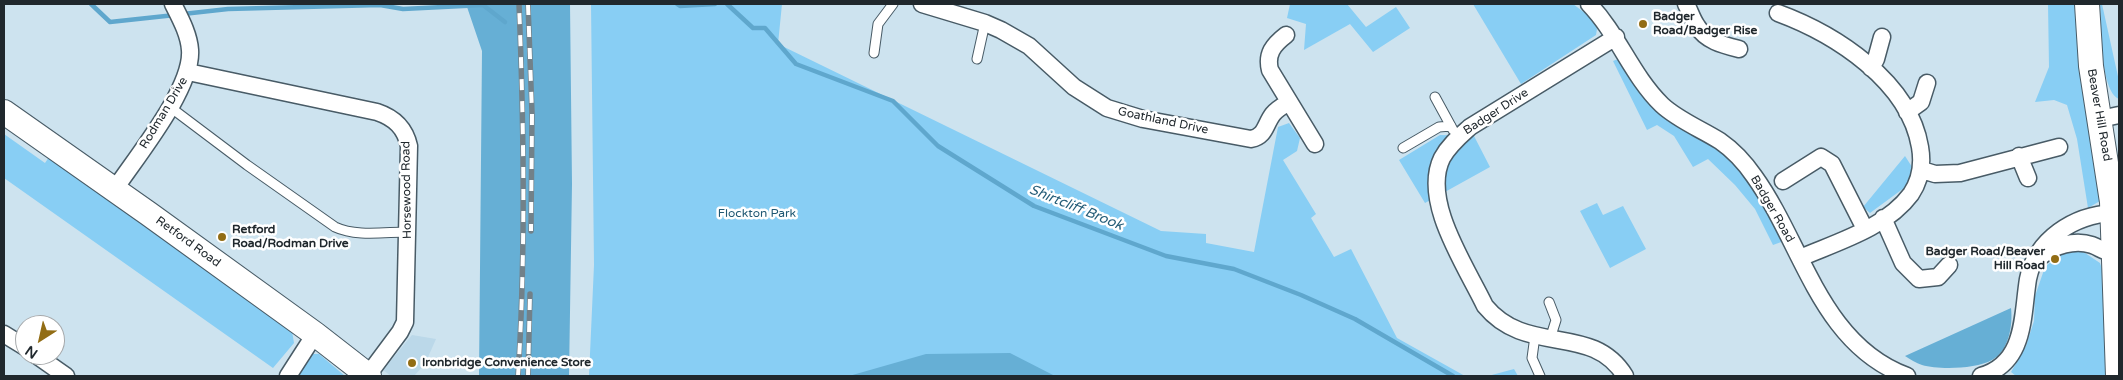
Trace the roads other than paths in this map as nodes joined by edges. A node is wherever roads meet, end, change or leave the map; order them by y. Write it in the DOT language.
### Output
graph roads {
  1 [pos="173,4"];
  2 [pos="893,4"];
  3 [pos="922,4"];
  4 [pos="1589,4"];
  5 [pos="1686,4"];
  6 [pos="2087,4"];
  7 [pos="1787,11"];
  8 [pos="985,23"];
  9 [pos="1286,35"];
  10 [pos="1616,37"];
  11 [pos="1882,37"];
  12 [pos="1739,49"];
  13 [pos="874,53"];
  14 [pos="978,58"];
  15 [pos="1871,68"];
  16 [pos="188,72"];
  17 [pos="1926,83"];
  18 [pos="1435,97"];
  19 [pos="1289,102"];
  20 [pos="170,107"];
  21 [pos="4,112"];
  22 [pos="1907,112"];
  23 [pos="2110,117"];
  24 [pos="1454,132"];
  25 [pos="1315,144"];
  26 [pos="2059,147"];
  27 [pos="1403,148"];
  28 [pos="2019,156"];
  29 [pos="1922,170"];
  30 [pos="2028,178"];
  31 [pos="1783,181"];
  32 [pos="115,189"];
  33 [pos="2113,213"];
  34 [pos="1884,218"];
  35 [pos="1865,229"];
  36 [pos="408,232"];
  37 [pos="2114,252"];
  38 [pos="1800,258"];
  39 [pos="2036,259"];
  40 [pos="1949,265"];
  41 [pos="1549,302"];
  42 [pos="4,334"];
  43 [pos="315,334"];
  44 [pos="1542,338"];
  45 [pos="15,341"];
  46 [pos="50,365"];
  47 [pos="66,376"];
  48 [pos="288,376"];
  49 [pos="368,376"];
  50 [pos="1540,376"];
  51 [pos="1625,376"];
  52 [pos="1907,376"];
  53 [pos="1981,376"];
  54 [pos="2118,376"];
  1 -- 16 [label="street, Rodman Drive"];
  2 -- 13 [label="lane"];
  3 -- 8 [label="street, Goathland Drive"];
  4 -- 10 [label="street, Badger Road"];
  5 -- 12 [label="street"];
  6 -- 23 [label="main road, Beaver Hill Road"];
  7 -- 15 [label="street"];
  8 -- 14 [label="lane"];
  8 -- 19 [label="street, Goathland Drive"];
  9 -- 19 [label="street"];
  10 -- 24 [label="street, Badger Drive"];
  10 -- 38 [label="street, Badger Road"];
  11 -- 15 [label="street"];
  15 -- 22 [label="street"];
  16 -- 20 [label="street, Rodman Drive"];
  16 -- 36 [label="street, Horsewood Road"];
  17 -- 22 [label="street"];
  18 -- 24 [label="lane"];
  19 -- 25 [label="street"];
  20 -- 32 [label="street, Rodman Drive"];
  20 -- 36 [label="lane"];
  21 -- 32 [label="main road, Retford Road"];
  22 -- 29 [label="street"];
  23 -- 33 [label="main road, Beaver Hill Road"];
  24 -- 27 [label="lane"];
  24 -- 44 [label="street, Badger Drive"];
  26 -- 28 [label="street"];
  28 -- 29 [label="street"];
  28 -- 30 [label="street"];
  29 -- 34 [label="street"];
  31 -- 35 [label="street"];
  32 -- 43 [label="main road, Retford Road"];
  33 -- 37 [label="main road, Beaver Hill Road"];
  33 -- 39 [label="street"];
  34 -- 35 [label="street"];
  34 -- 40 [label="street"];
  35 -- 38 [label="street"];
  36 -- 49 [label="street, Horsewood Road"];
  37 -- 39 [label="street"];
  37 -- 54 [label="main road, Beaver Hill Road"];
  38 -- 52 [label="street, Badger Road"];
  39 -- 53 [label="street"];
  41 -- 44 [label="lane"];
  42 -- 45 [label="street"];
  43 -- 48 [label="street"];
  43 -- 49 [label="main road, Retford Road"];
  44 -- 50 [label="lane"];
  44 -- 51 [label="street, Badger Drive"];
  46 -- 47 [label="street"];
}
